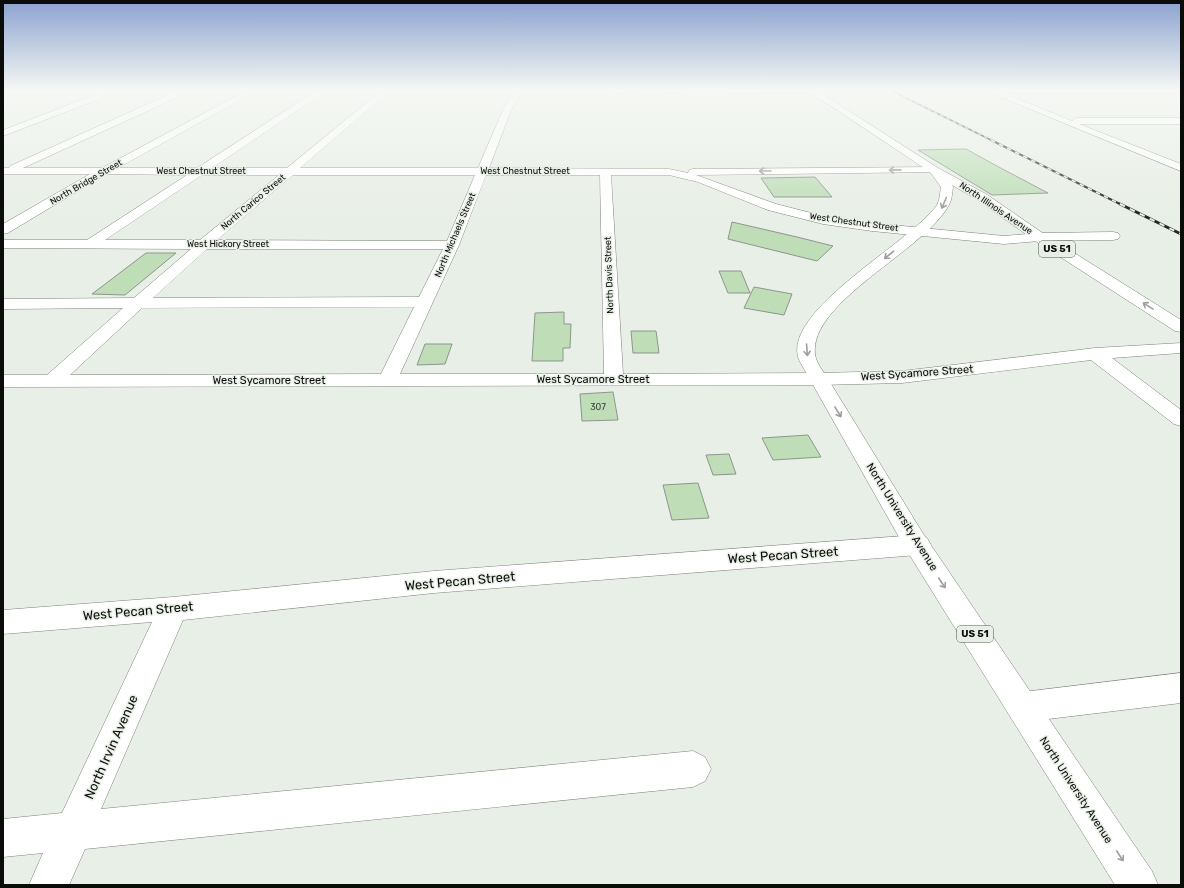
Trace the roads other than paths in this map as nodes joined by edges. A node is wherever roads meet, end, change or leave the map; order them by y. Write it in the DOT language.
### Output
graph roads {
  1 [pos="94,131"];
  2 [pos="177,131"];
  3 [pos="258,131"];
  4 [pos="336,131"];
  5 [pos="498,131"];
  6 [pos="875,131"];
  7 [pos="1091,131"];
  8 [pos="607,167"];
  9 [pos="1181,168"];
  10 [pos="934,170"];
  11 [pos="5,171"];
  12 [pos="104,171"];
  13 [pos="198,171"];
  14 [pos="289,171"];
  15 [pos="482,171"];
  16 [pos="669,172"];
  17 [pos="3,230"];
  18 [pos="920,231"];
  19 [pos="1113,236"];
  20 [pos="1039,237"];
  21 [pos="3,244"];
  22 [pos="90,244"];
  23 [pos="204,244"];
  24 [pos="452,245"];
  25 [pos="139,302"];
  26 [pos="425,302"];
  27 [pos="3,304"];
  28 [pos="1181,327"];
  29 [pos="1181,348"];
  30 [pos="1095,354"];
  31 [pos="614,379"];
  32 [pos="818,379"];
  33 [pos="388,380"];
  34 [pos="3,381"];
  35 [pos="52,381"];
  36 [pos="1181,420"];
  37 [pos="918,545"];
  38 [pos="173,609"];
  39 [pos="3,622"];
  40 [pos="1181,688"];
  41 [pos="1023,707"];
  42 [pos="693,769"];
  43 [pos="73,831"];
  44 [pos="3,838"];
  45 [pos="49,885"];
  46 [pos="1138,885"];
  1 -- 11 [label="street"];
  2 -- 12 [label="street, North Bridge Street"];
  3 -- 13 [label="street"];
  4 -- 14 [label="street, North Carico Street"];
  5 -- 15 [label="street, North Michaels Street"];
  6 -- 10 [label="street, North Illinois Avenue / US 51"];
  7 -- 9 [label="street"];
  8 -- 15 [label="street, West Chestnut Street"];
  8 -- 16 [label="street, West Chestnut Street"];
  8 -- 31 [label="street, North Davis Street"];
  10 -- 16 [label="street, one-way"];
  10 -- 18 [label="street, North University Avenue / US 51, one-way"];
  10 -- 20 [label="street, North Illinois Avenue / US 51"];
  11 -- 12 [label="street, West Chestnut Street"];
  12 -- 13 [label="street, West Chestnut Street"];
  12 -- 17 [label="street, North Bridge Street"];
  13 -- 14 [label="street, West Chestnut Street"];
  13 -- 22 [label="street"];
  14 -- 15 [label="street, West Chestnut Street"];
  14 -- 23 [label="street, North Carico Street"];
  15 -- 24 [label="street, North Michaels Street"];
  16 -- 18 [label="street, West Chestnut Street"];
  18 -- 20 [label="street, West Chestnut Street"];
  18 -- 32 [label="street, North University Avenue / US 51, one-way"];
  19 -- 20 [label="street, West Chestnut Street"];
  28 -- 20 [label="street, North Illinois Avenue / US 51, one-way"];
  21 -- 22 [label="street, West Hickory Street"];
  22 -- 23 [label="street, West Hickory Street"];
  23 -- 24 [label="street, West Hickory Street"];
  23 -- 25 [label="street, North Carico Street"];
  24 -- 26 [label="street, North Michaels Street"];
  25 -- 26 [label="street"];
  25 -- 27 [label="street"];
  25 -- 35 [label="street, North Carico Street"];
  26 -- 33 [label="street, North Michaels Street"];
  29 -- 30 [label="street, West Sycamore Street"];
  30 -- 32 [label="street, West Sycamore Street"];
  30 -- 36 [label="street"];
  31 -- 32 [label="street, West Sycamore Street"];
  31 -- 33 [label="street, West Sycamore Street"];
  32 -- 37 [label="street, North University Avenue / US 51, one-way"];
  33 -- 35 [label="street, West Sycamore Street"];
  34 -- 35 [label="street, West Sycamore Street"];
  37 -- 38 [label="street, West Pecan Street"];
  37 -- 41 [label="street, North University Avenue / US 51, one-way"];
  38 -- 39 [label="street, West Pecan Street"];
  38 -- 43 [label="street, North Irvin Avenue"];
  40 -- 41 [label="street"];
  41 -- 46 [label="street, North University Avenue / US 51, one-way"];
  42 -- 43 [label="street"];
  43 -- 44 [label="street"];
  43 -- 45 [label="street, North Irvin Avenue"];
}
